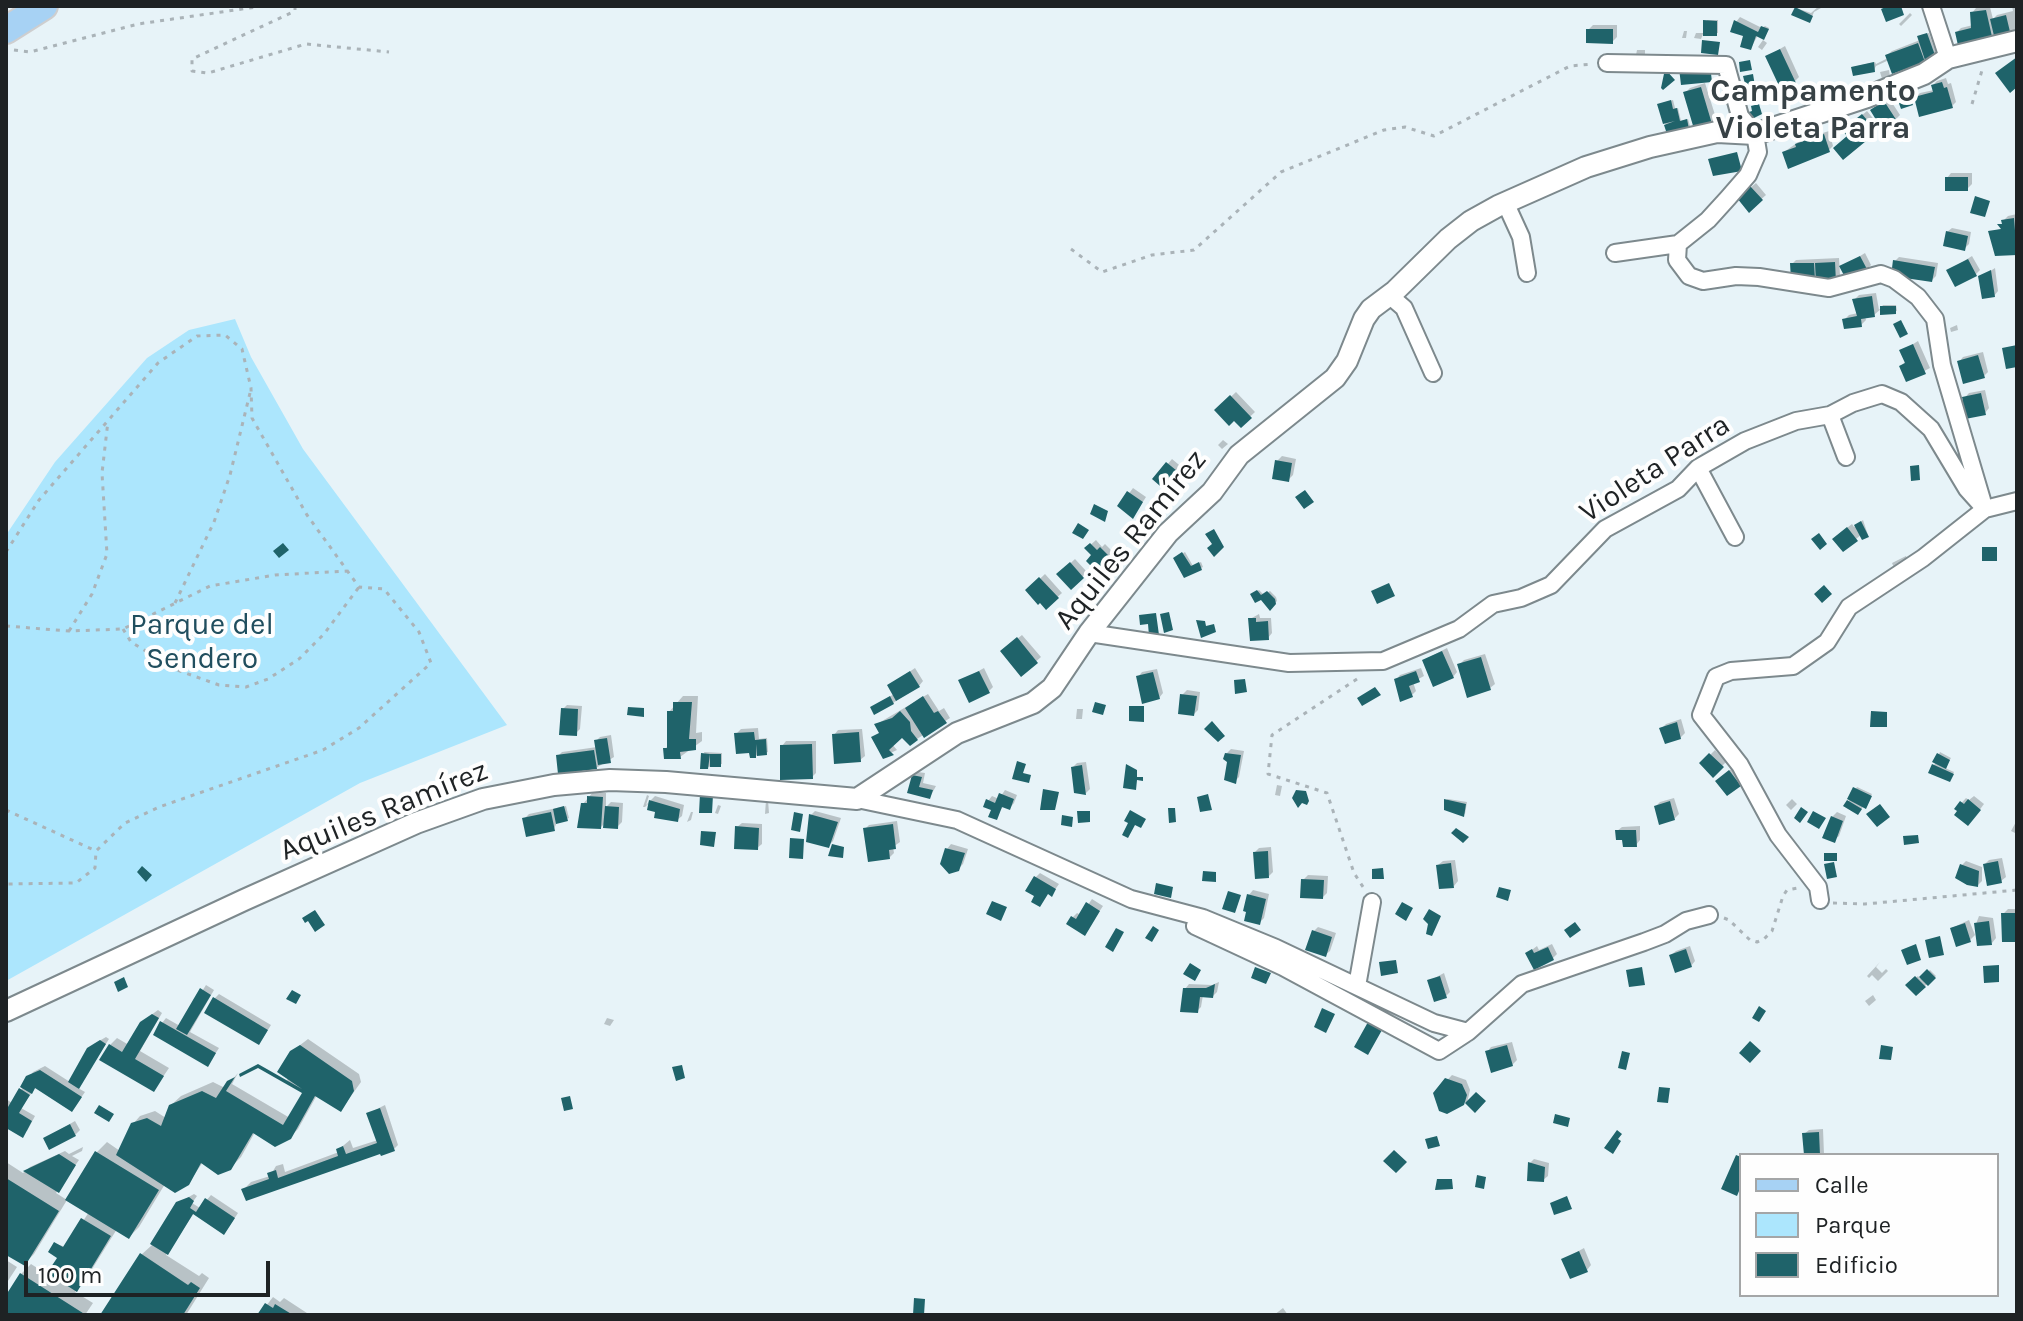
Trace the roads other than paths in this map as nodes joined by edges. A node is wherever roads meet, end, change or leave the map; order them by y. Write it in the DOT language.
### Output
graph roads {
  1 [pos="44,6"];
  2 [pos="1931,6"];
  3 [pos="6,30"];
  4 [pos="2017,41"];
  5 [pos="1948,58"];
  6 [pos="1607,63"];
  7 [pos="1755,134"];
  8 [pos="1505,202"];
  9 [pos="1678,244"];
  10 [pos="1615,253"];
  11 [pos="1527,273"];
  12 [pos="1389,295"];
  13 [pos="1433,373"];
  14 [pos="1830,415"];
  15 [pos="1846,457"];
  16 [pos="1698,468"];
  17 [pos="2017,501"];
  18 [pos="1985,509"];
  19 [pos="1735,537"];
  20 [pos="1089,633"];
  21 [pos="857,799"];
  22 [pos="1820,900"];
  23 [pos="1372,902"];
  24 [pos="1146,903"];
  25 [pos="1709,915"];
  26 [pos="1357,986"];
  27 [pos="6,1011"];
  28 [pos="1468,1032"];
  1 -- 3 [label="main road"];
  2 -- 5 [label="street"];
  4 -- 5 [label="street, Aquiles Ramírez"];
  5 -- 7 [label="street, Aquiles Ramírez"];
  6 -- 7 [label="street"];
  7 -- 8 [label="street, Aquiles Ramírez"];
  7 -- 9 [label="street"];
  8 -- 11 [label="street"];
  8 -- 12 [label="street, Aquiles Ramírez"];
  9 -- 10 [label="street"];
  9 -- 18 [label="street"];
  12 -- 13 [label="street"];
  12 -- 20 [label="street, Aquiles Ramírez"];
  14 -- 15 [label="street"];
  14 -- 16 [label="street, Violeta Parra"];
  14 -- 18 [label="street, Violeta Parra"];
  16 -- 19 [label="street"];
  16 -- 20 [label="street, Violeta Parra"];
  17 -- 18 [label="street"];
  18 -- 22 [label="street"];
  20 -- 21 [label="street, Aquiles Ramírez"];
  21 -- 24 [label="street"];
  21 -- 27 [label="street, Aquiles Ramírez"];
  23 -- 26 [label="street"];
  24 -- 26 [label="street"];
  24 -- 28 [label="street"];
  25 -- 28 [label="street"];
  26 -- 28 [label="street"];
}
